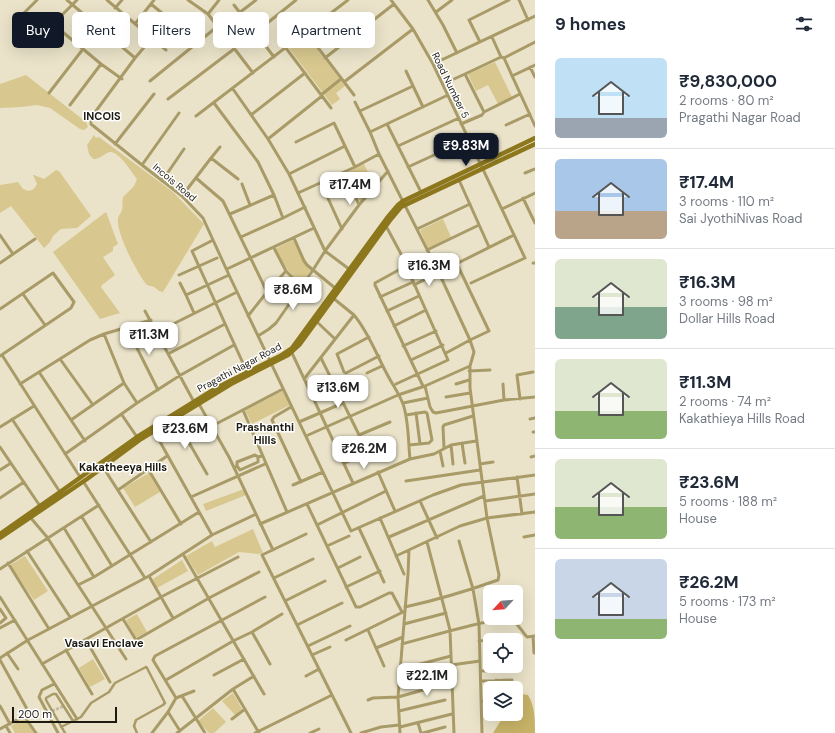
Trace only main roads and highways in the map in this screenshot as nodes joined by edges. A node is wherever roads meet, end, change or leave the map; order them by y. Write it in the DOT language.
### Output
graph roads {
  1 [pos="535,138"];
  2 [pos="535,144"];
  3 [pos="481,165"];
  4 [pos="404,203"];
  5 [pos="271,362"];
  6 [pos="196,403"];
  7 [pos="82,479"];
  8 [pos="0,534"];
  9 [pos="0,538"];
  1 -- 3 [label="main road, Pragathi Nagar Road"];
  2 -- 3 [label="main road, Pragathi Nagar Road"];
  3 -- 4 [label="main road, Pragathi Nagar Road"];
  3 -- 4 [label="main road, Pragathi Nagar Road"];
  4 -- 5 [label="main road, Pragathi Nagar Road"];
  4 -- 5 [label="main road, Pragathi Nagar Road"];
  5 -- 6 [label="main road, Pragathi Nagar Road"];
  5 -- 6 [label="main road, Pragathi Nagar Road"];
  6 -- 7 [label="main road, Pragathi Nagar Road"];
  6 -- 7 [label="main road, Pragathi Nagar Road"];
  7 -- 8 [label="main road, Pragathi Nagar Road"];
  7 -- 9 [label="main road, Pragathi Nagar Road"];
}
